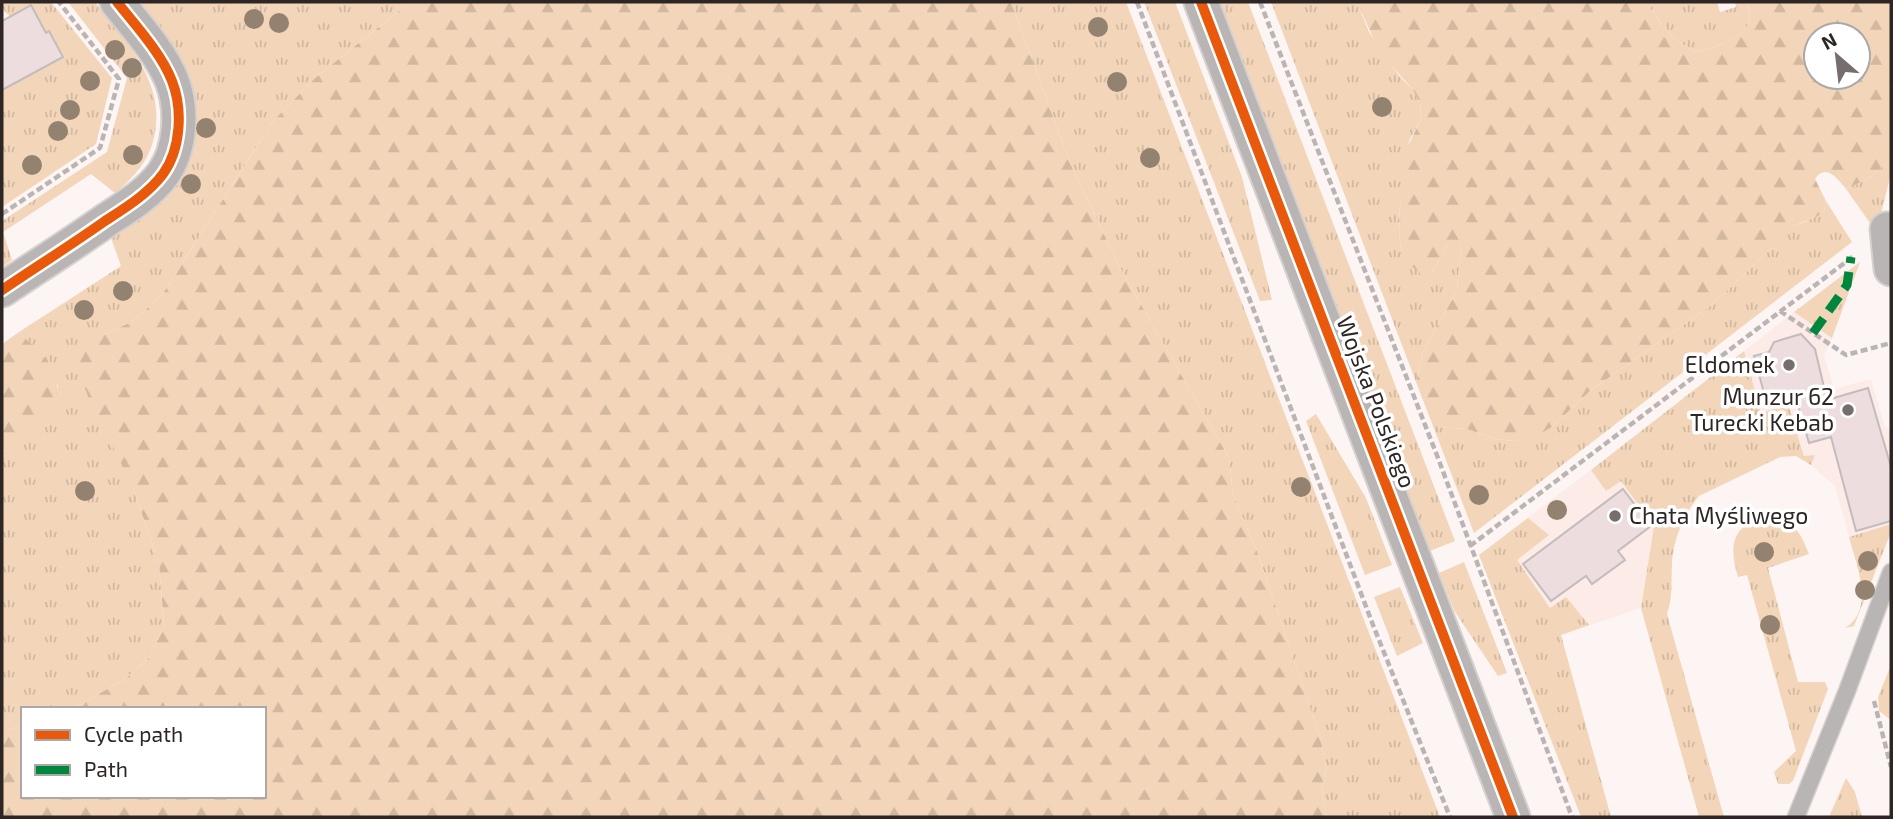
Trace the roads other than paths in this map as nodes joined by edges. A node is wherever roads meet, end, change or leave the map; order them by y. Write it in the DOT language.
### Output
graph roads {
  1 [pos="117,2"];
  2 [pos="1201,2"];
  3 [pos="1887,229"];
  4 [pos="1891,269"];
  5 [pos="2,289"];
  6 [pos="1891,572"];
  7 [pos="1513,817"];
  8 [pos="1796,817"];
  1 -- 5 [label="street"];
  2 -- 7 [label="street, Wojska Polskiego"];
  3 -- 4 [label="street"];
  6 -- 8 [label="lane"];
}
